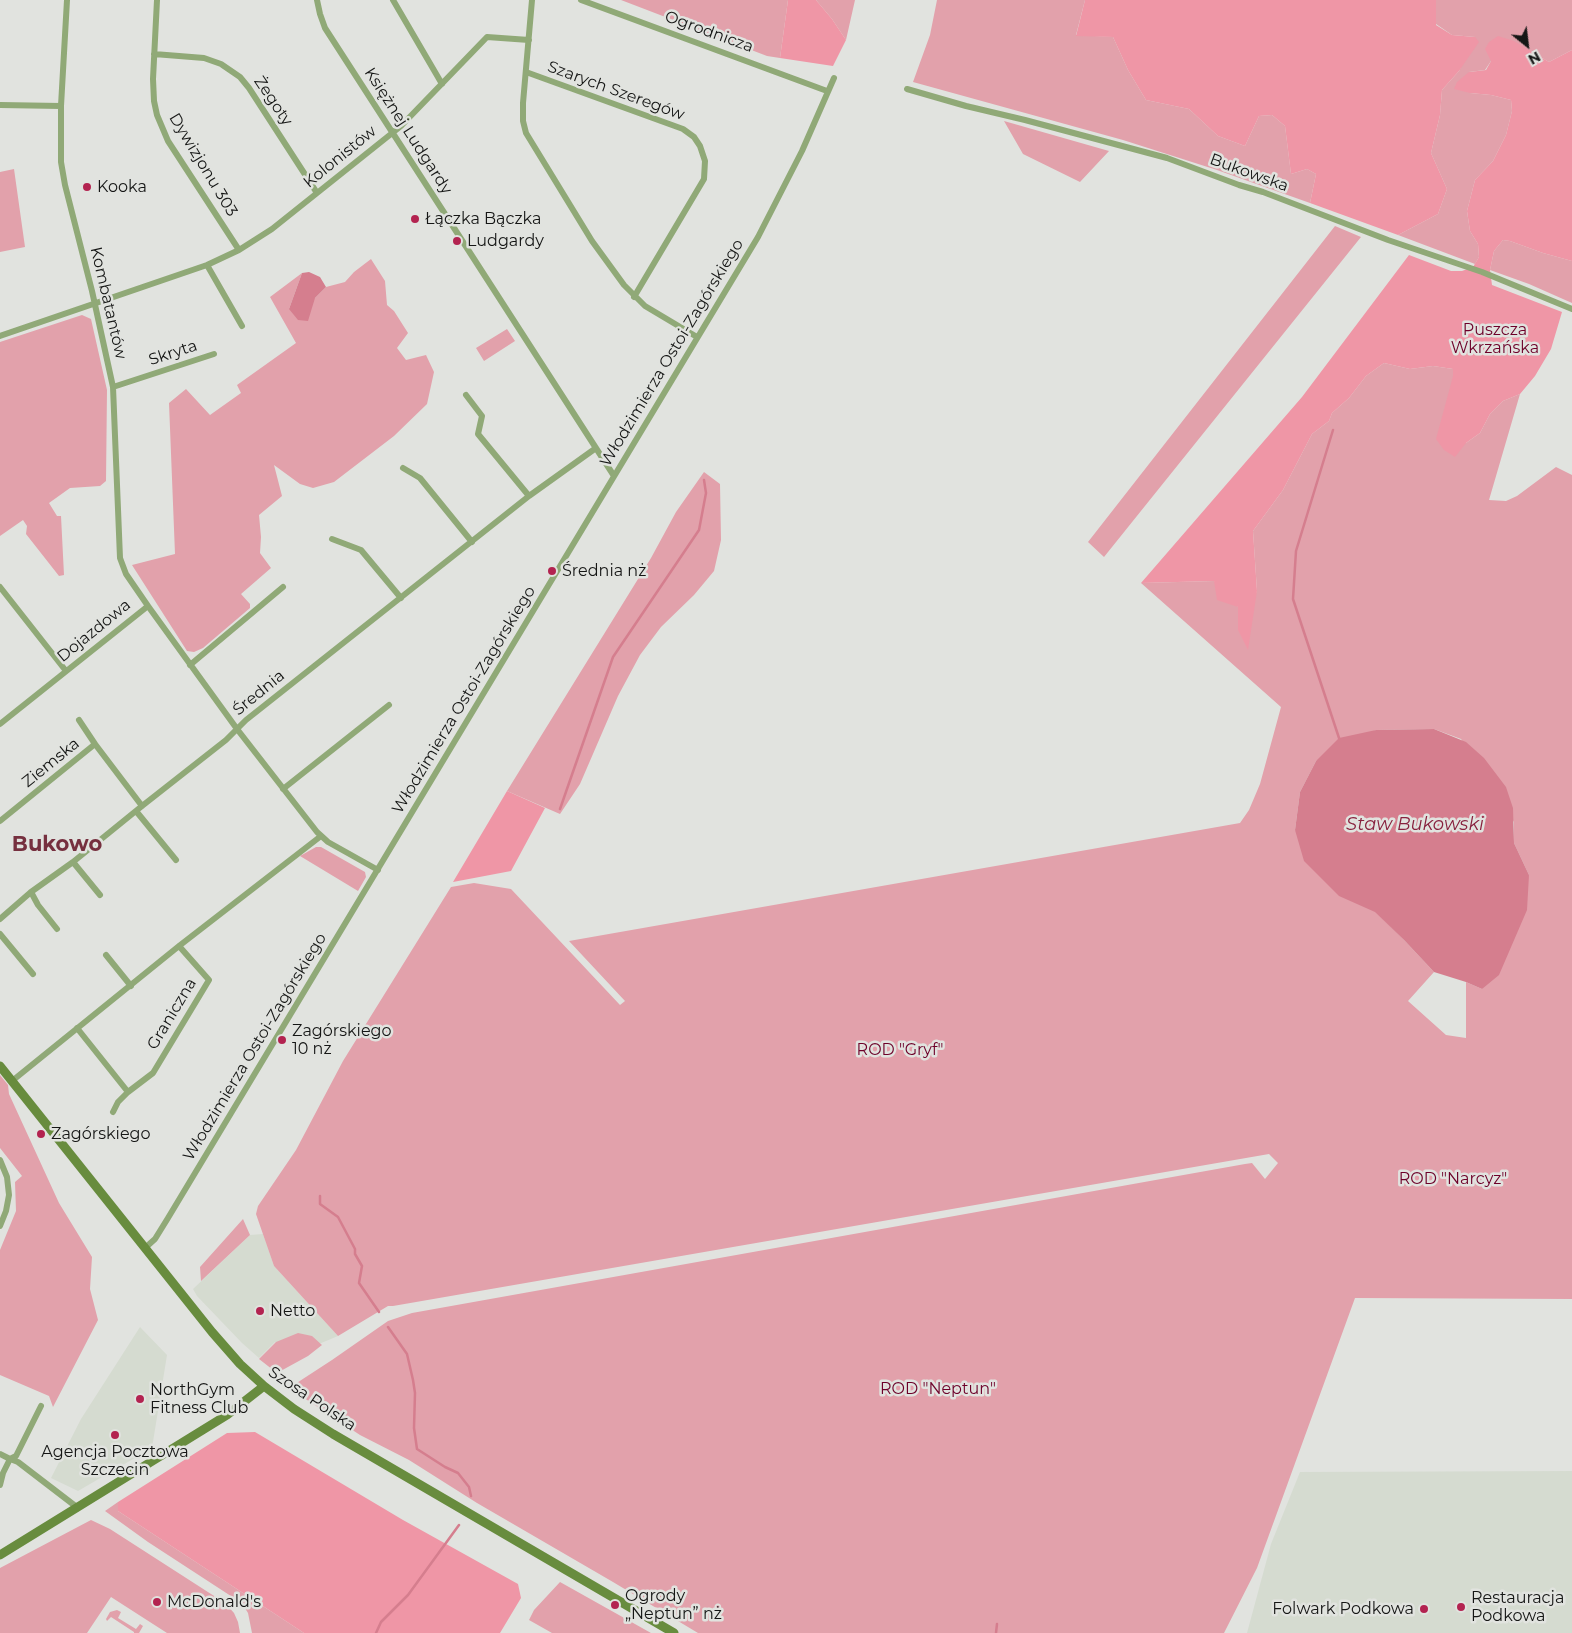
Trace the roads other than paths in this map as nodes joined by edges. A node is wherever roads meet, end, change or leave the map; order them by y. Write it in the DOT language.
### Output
graph roads {
  1 [pos="67,0"];
  2 [pos="157,0"];
  3 [pos="317,0"];
  4 [pos="393,0"];
  5 [pos="532,0"];
  6 [pos="581,0"];
  7 [pos="529,40"];
  8 [pos="154,54"];
  9 [pos="526,72"];
  10 [pos="834,78"];
  11 [pos="442,84"];
  12 [pos="907,89"];
  13 [pos="827,91"];
  14 [pos="0,105"];
  15 [pos="60,106"];
  16 [pos="393,133"];
  17 [pos="317,193"];
  18 [pos="239,250"];
  19 [pos="207,265"];
  20 [pos="634,297"];
  21 [pos="94,303"];
  22 [pos="1572,310"];
  23 [pos="242,326"];
  24 [pos="0,336"];
  25 [pos="697,337"];
  26 [pos="214,354"];
  27 [pos="112,387"];
  28 [pos="466,395"];
  29 [pos="596,448"];
  30 [pos="403,468"];
  31 [pos="614,476"];
  32 [pos="529,496"];
  33 [pos="332,539"];
  34 [pos="472,542"];
  35 [pos="0,587"];
  36 [pos="282,588"];
  37 [pos="401,598"];
  38 [pos="148,606"];
  39 [pos="190,665"];
  40 [pos="66,671"];
  41 [pos="389,705"];
  42 [pos="79,720"];
  43 [pos="0,724"];
  44 [pos="237,729"];
  45 [pos="95,744"];
  46 [pos="283,789"];
  47 [pos="142,806"];
  48 [pos="136,811"];
  49 [pos="0,821"];
  50 [pos="321,836"];
  51 [pos="176,860"];
  52 [pos="73,862"];
  53 [pos="378,870"];
  54 [pos="32,892"];
  55 [pos="100,896"];
  56 [pos="0,919"];
  57 [pos="56,929"];
  58 [pos="0,934"];
  59 [pos="180,946"];
  60 [pos="106,955"];
  61 [pos="33,974"];
  62 [pos="131,986"];
  63 [pos="77,1028"];
  64 [pos="0,1066"];
  65 [pos="12,1081"];
  66 [pos="128,1092"];
  67 [pos="113,1112"];
  68 [pos="0,1160"];
  69 [pos="0,1226"];
  70 [pos="145,1248"];
  71 [pos="264,1386"];
  72 [pos="42,1406"];
  73 [pos="0,1454"];
  74 [pos="10,1459"];
  75 [pos="0,1485"];
  76 [pos="78,1508"];
  77 [pos="0,1555"];
  78 [pos="674,1633"];
  1 -- 15 [label="street, Kombatantów"];
  2 -- 8 [label="street, Dywizjonu 303"];
  3 -- 16 [label="street, Księżnej Ludgardy"];
  4 -- 11 [label="street"];
  5 -- 7 [label="street"];
  6 -- 13 [label="street, Ogrodnicza"];
  7 -- 9 [label="street"];
  7 -- 11 [label="street, Kolonistów"];
  8 -- 17 [label="street, Żegoty"];
  8 -- 18 [label="street, Dywizjonu 303"];
  9 -- 20 [label="street"];
  9 -- 20 [label="street, Szarych Szeregów"];
  10 -- 13 [label="street, Włodzimierza Ostoi-Zagórskiego"];
  11 -- 16 [label="street, Kolonistów"];
  12 -- 22 [label="street, Bukowska"];
  13 -- 25 [label="street, Włodzimierza Ostoi-Zagórskiego"];
  14 -- 15 [label="street"];
  15 -- 21 [label="street, Kombatantów"];
  16 -- 17 [label="street, Kolonistów"];
  16 -- 29 [label="street, Księżnej Ludgardy"];
  17 -- 18 [label="street, Kolonistów"];
  18 -- 19 [label="street, Kolonistów"];
  19 -- 21 [label="street, Kolonistów"];
  19 -- 23 [label="street"];
  20 -- 25 [label="street"];
  21 -- 24 [label="street, Kolonistów"];
  21 -- 27 [label="street, Kombatantów"];
  25 -- 31 [label="street, Włodzimierza Ostoi-Zagórskiego"];
  26 -- 27 [label="street, Skryta"];
  27 -- 38 [label="street, Kombatantów"];
  28 -- 32 [label="street"];
  29 -- 31 [label="street, Księżnej Ludgardy"];
  29 -- 32 [label="street, Średnia"];
  30 -- 34 [label="street"];
  31 -- 53 [label="street, Włodzimierza Ostoi-Zagórskiego"];
  32 -- 34 [label="street, Średnia"];
  33 -- 37 [label="street"];
  34 -- 37 [label="street, Średnia"];
  35 -- 40 [label="street"];
  36 -- 39 [label="street"];
  37 -- 44 [label="street, Średnia"];
  38 -- 39 [label="street, Dojazdowa"];
  38 -- 40 [label="street, Dojazdowa"];
  39 -- 44 [label="street, Dojazdowa"];
  40 -- 43 [label="street, Dojazdowa"];
  41 -- 46 [label="street"];
  42 -- 45 [label="street, Ziemska"];
  44 -- 46 [label="street, Dojazdowa"];
  44 -- 47 [label="street, Średnia"];
  45 -- 47 [label="street, Ziemska"];
  45 -- 49 [label="street, Ziemska"];
  46 -- 50 [label="street, Dojazdowa"];
  47 -- 48 [label="street, Średnia"];
  48 -- 51 [label="street"];
  48 -- 52 [label="street, Średnia"];
  50 -- 53 [label="street, Dojazdowa"];
  50 -- 59 [label="street"];
  52 -- 54 [label="street, Średnia"];
  52 -- 55 [label="street"];
  53 -- 70 [label="street, Włodzimierza Ostoi-Zagórskiego"];
  54 -- 56 [label="street, Średnia"];
  54 -- 57 [label="street"];
  58 -- 61 [label="street"];
  59 -- 62 [label="street"];
  59 -- 66 [label="street, Graniczna"];
  60 -- 62 [label="street"];
  62 -- 63 [label="street"];
  63 -- 65 [label="street"];
  63 -- 66 [label="street"];
  64 -- 65 [label="street, Szosa Polska"];
  65 -- 70 [label="street, Szosa Polska"];
  66 -- 67 [label="street, Graniczna"];
  68 -- 69 [label="street"];
  70 -- 71 [label="street, Szosa Polska"];
  71 -- 76 [label="street"];
  71 -- 78 [label="street, Szosa Polska"];
  72 -- 74 [label="street"];
  73 -- 74 [label="street"];
  74 -- 75 [label="street"];
  74 -- 76 [label="street"];
  76 -- 77 [label="street"];
}
